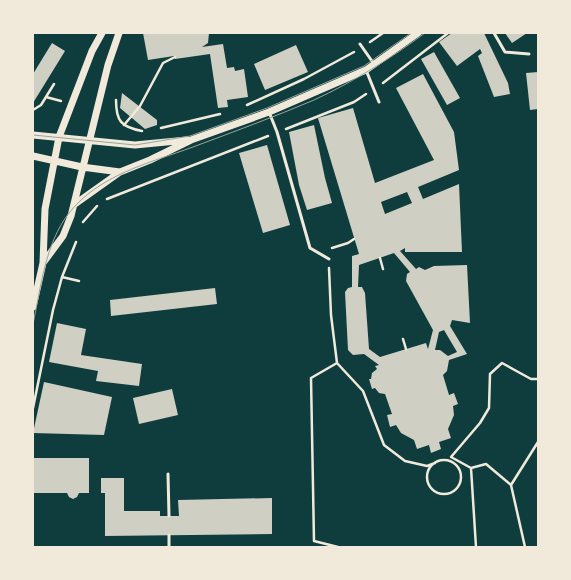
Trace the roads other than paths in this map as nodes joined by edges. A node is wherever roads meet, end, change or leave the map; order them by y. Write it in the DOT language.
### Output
graph roads {
  1 [pos="102,33"];
  2 [pos="119,33"];
  3 [pos="418,33"];
  4 [pos="494,33"];
  5 [pos="361,45"];
  6 [pos="529,54"];
  7 [pos="374,65"];
  8 [pos="366,70"];
  9 [pos="379,102"];
  10 [pos="269,112"];
  11 [pos="33,134"];
  12 [pos="59,137"];
  13 [pos="191,140"];
  14 [pos="88,141"];
  15 [pos="33,156"];
  16 [pos="54,162"];
  17 [pos="82,167"];
  18 [pos="120,172"];
  19 [pos="75,204"];
  20 [pos="329,260"];
  21 [pos="43,263"];
  22 [pos="33,307"];
  23 [pos="168,474"];
  24 [pos="168,516"];
  25 [pos="169,536"];
  26 [pos="169,547"];
  1 -- 12 [label="street"];
  2 -- 14 [label="street"];
  3 -- 7 [label="street"];
  4 -- 6 [label="lane"];
  5 -- 7 [label="lane"];
  7 -- 8 [label="street"];
  8 -- 9 [label="lane"];
  8 -- 10 [label="street"];
  10 -- 13 [label="street"];
  10 -- 20 [label="lane"];
  11 -- 12 [label="street"];
  12 -- 14 [label="street"];
  12 -- 16 [label="street"];
  13 -- 14 [label="street"];
  13 -- 18 [label="street"];
  14 -- 17 [label="street"];
  15 -- 16 [label="street"];
  16 -- 17 [label="street"];
  16 -- 21 [label="street"];
  17 -- 18 [label="street"];
  17 -- 19 [label="street"];
  18 -- 19 [label="street"];
  19 -- 21 [label="street"];
  21 -- 22 [label="street"];
  23 -- 24 [label="lane"];
  25 -- 26 [label="lane"];
}
